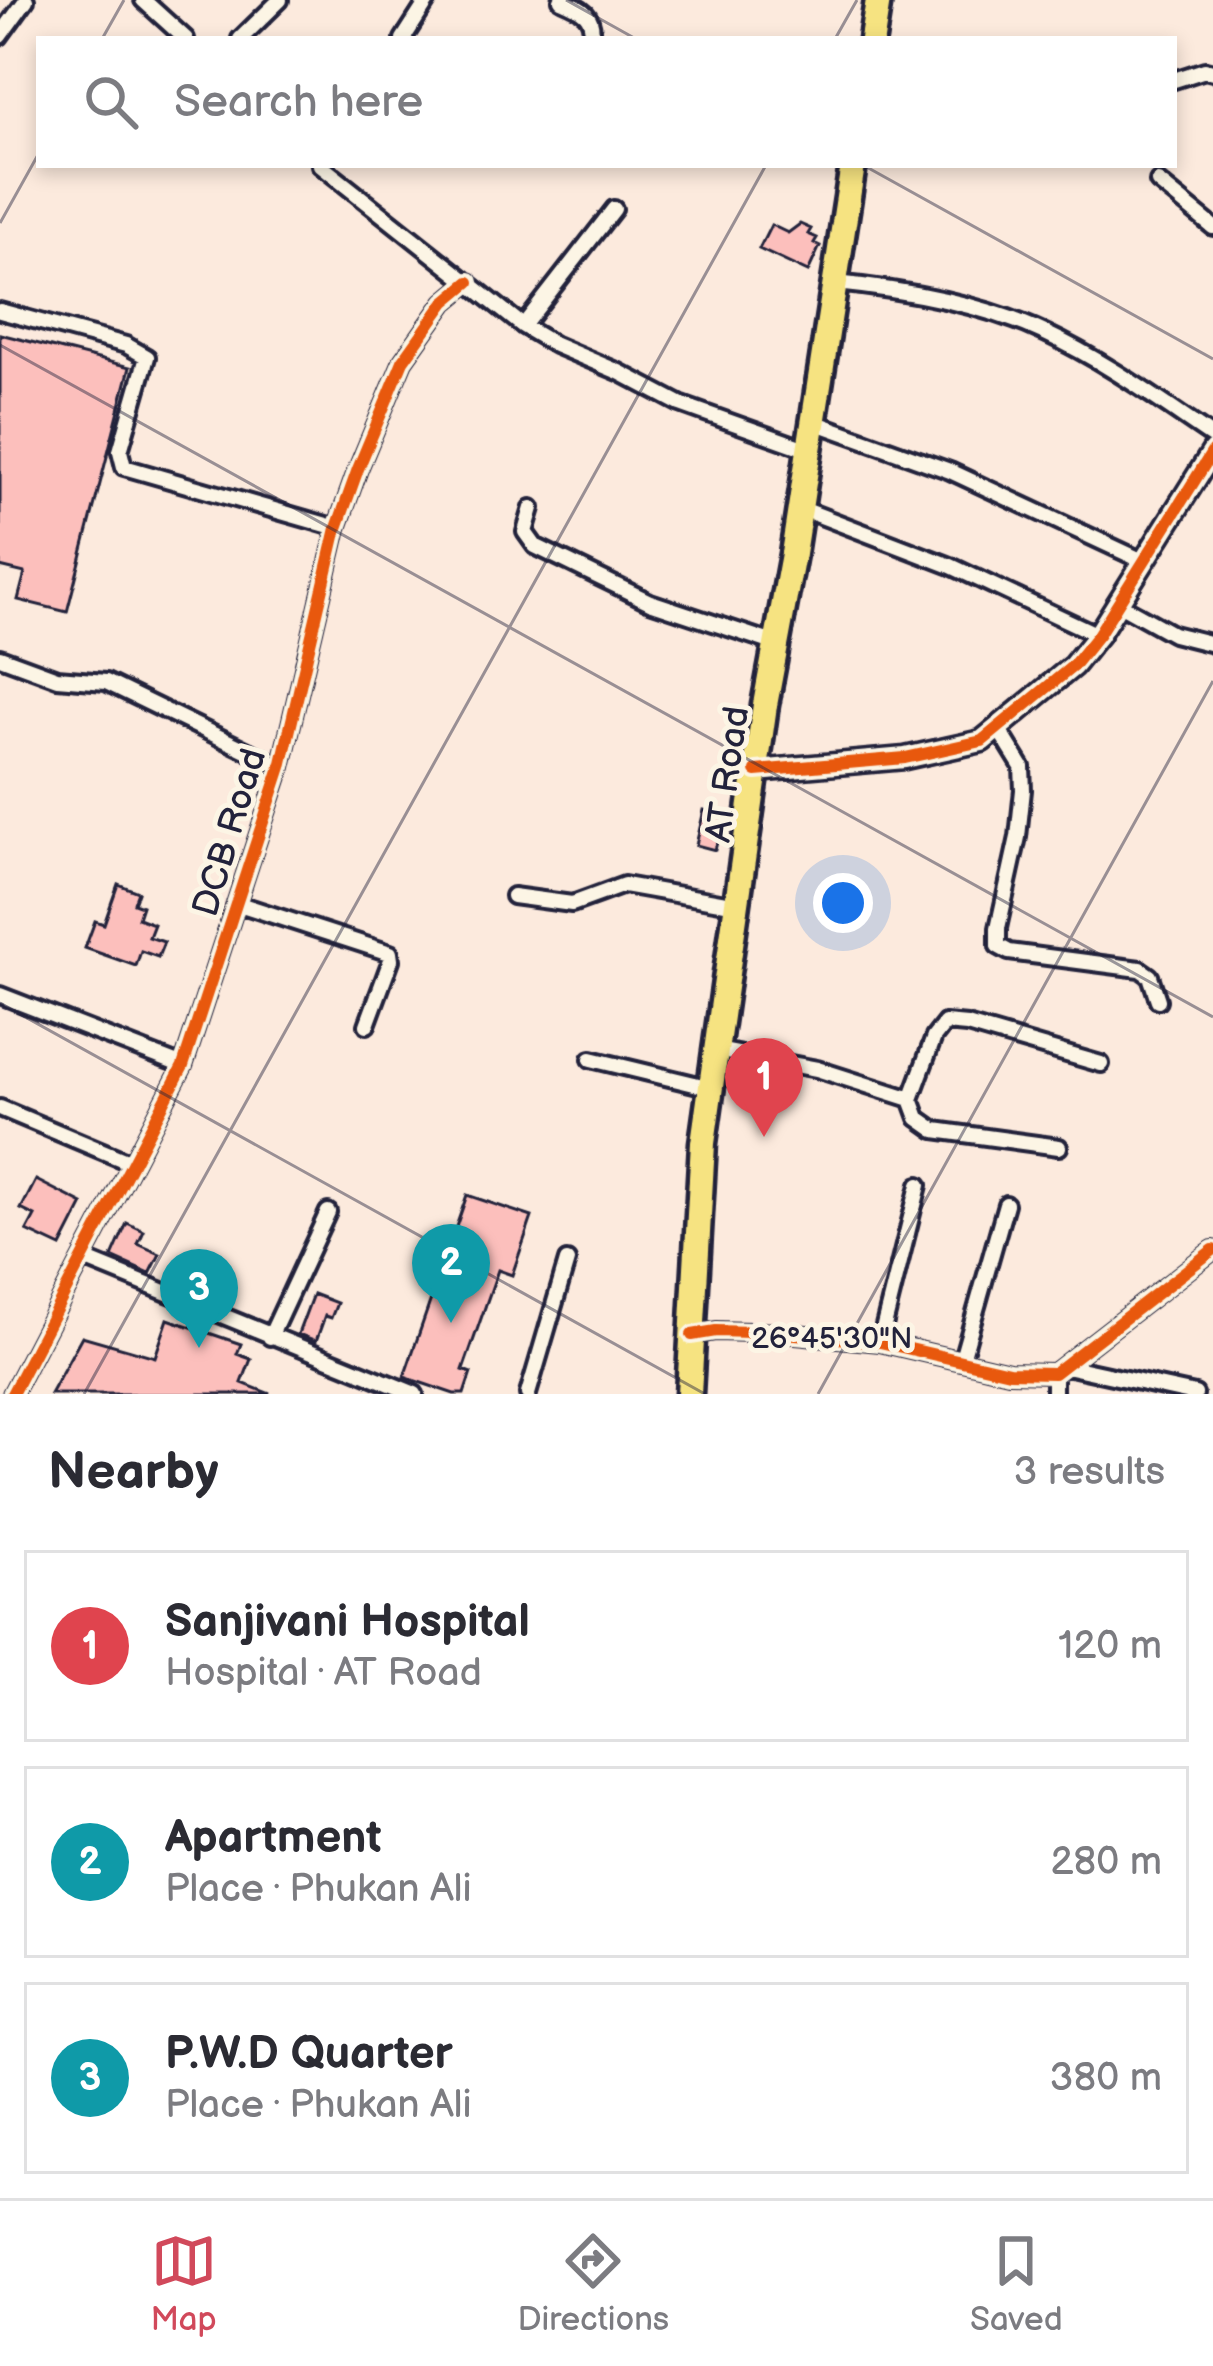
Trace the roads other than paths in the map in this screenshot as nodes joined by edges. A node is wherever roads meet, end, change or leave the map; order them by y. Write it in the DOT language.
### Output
graph roads {
  1 [pos="26,0"];
  2 [pos="280,0"];
  3 [pos="428,0"];
  4 [pos="561,0"];
  5 [pos="878,0"];
  6 [pos="152,3"];
  7 [pos="0,36"];
  8 [pos="183,36"];
  9 [pos="244,36"];
  10 [pos="405,36"];
  11 [pos="591,36"];
  12 [pos="872,36"];
  13 [pos="1210,69"];
  14 [pos="1177,79"];
  15 [pos="323,168"];
  16 [pos="853,168"];
  17 [pos="1158,182"];
  18 [pos="614,209"];
  19 [pos="1213,227"];
  20 [pos="470,282"];
  21 [pos="836,284"];
  22 [pos="0,311"];
  23 [pos="523,326"];
  24 [pos="814,422"];
  25 [pos="1213,437"];
  26 [pos="809,450"];
  27 [pos="1213,451"];
  28 [pos="532,508"];
  29 [pos="800,508"];
  30 [pos="337,528"];
  31 [pos="1143,561"];
  32 [pos="1117,603"];
  33 [pos="1097,634"];
  34 [pos="777,644"];
  35 [pos="1213,644"];
  36 [pos="0,657"];
  37 [pos="998,728"];
  38 [pos="280,767"];
  39 [pos="756,771"];
  40 [pos="513,896"];
  41 [pos="238,904"];
  42 [pos="737,905"];
  43 [pos="0,995"];
  44 [pos="1159,1000"];
  45 [pos="367,1025"];
  46 [pos="716,1050"];
  47 [pos="591,1060"];
  48 [pos="1101,1064"];
  49 [pos="183,1066"];
  50 [pos="711,1088"];
  51 [pos="911,1099"];
  52 [pos="0,1108"];
  53 [pos="1059,1148"];
  54 [pos="131,1163"];
  55 [pos="919,1185"];
  56 [pos="1006,1204"];
  57 [pos="328,1212"];
  58 [pos="1213,1250"];
  59 [pos="84,1259"];
  60 [pos="567,1261"];
  61 [pos="692,1335"];
  62 [pos="270,1337"];
  63 [pos="880,1342"];
  64 [pos="962,1359"];
  65 [pos="1060,1369"];
  66 [pos="1163,1391"];
  67 [pos="11,1394"];
  68 [pos="416,1394"];
  69 [pos="528,1394"];
  70 [pos="689,1394"];
  71 [pos="1054,1394"];
  72 [pos="1195,1394"];
  1 -- 7 [label="street"];
  2 -- 9 [label="street"];
  3 -- 10 [label="street"];
  4 -- 11 [label="street"];
  5 -- 12 [label="highway"];
  6 -- 8 [label="street"];
  13 -- 14 [label="street"];
  15 -- 20 [label="street"];
  16 -- 21 [label="highway, AT Road"];
  17 -- 19 [label="street"];
  18 -- 23 [label="street"];
  20 -- 23 [label="street"];
  20 -- 30 [label="street, DCB Road"];
  21 -- 24 [label="highway, AT Road"];
  21 -- 25 [label="street"];
  22 -- 30 [label="street"];
  23 -- 26 [label="street"];
  24 -- 26 [label="highway, AT Road"];
  24 -- 31 [label="street"];
  26 -- 29 [label="highway, AT Road"];
  27 -- 31 [label="street"];
  28 -- 34 [label="street"];
  29 -- 33 [label="street"];
  29 -- 34 [label="highway, AT Road"];
  30 -- 38 [label="street, DCB Road"];
  31 -- 32 [label="street"];
  32 -- 33 [label="street"];
  32 -- 35 [label="street"];
  33 -- 37 [label="street"];
  34 -- 39 [label="highway, AT Road"];
  36 -- 38 [label="street"];
  37 -- 39 [label="street"];
  37 -- 44 [label="street"];
  38 -- 41 [label="street, DCB Road"];
  39 -- 42 [label="highway, AT Road"];
  40 -- 42 [label="street"];
  41 -- 45 [label="street"];
  41 -- 49 [label="street, DCB Road"];
  42 -- 46 [label="highway, AT Road"];
  43 -- 49 [label="street"];
  46 -- 50 [label="highway, AT Road"];
  46 -- 51 [label="street"];
  47 -- 50 [label="street"];
  48 -- 51 [label="street"];
  49 -- 54 [label="street, DCB Road"];
  50 -- 61 [label="highway, AT Road"];
  51 -- 53 [label="street"];
  52 -- 54 [label="street"];
  54 -- 59 [label="street, DCB Road"];
  55 -- 63 [label="street"];
  56 -- 64 [label="street"];
  57 -- 62 [label="street"];
  58 -- 65 [label="street"];
  59 -- 62 [label="street"];
  59 -- 67 [label="street, DCB Road"];
  60 -- 69 [label="street"];
  61 -- 63 [label="street"];
  61 -- 70 [label="highway, AT Road"];
  62 -- 68 [label="street"];
  63 -- 64 [label="street"];
  64 -- 65 [label="street"];
  65 -- 66 [label="street"];
  65 -- 71 [label="street"];
  66 -- 72 [label="street"];
}
